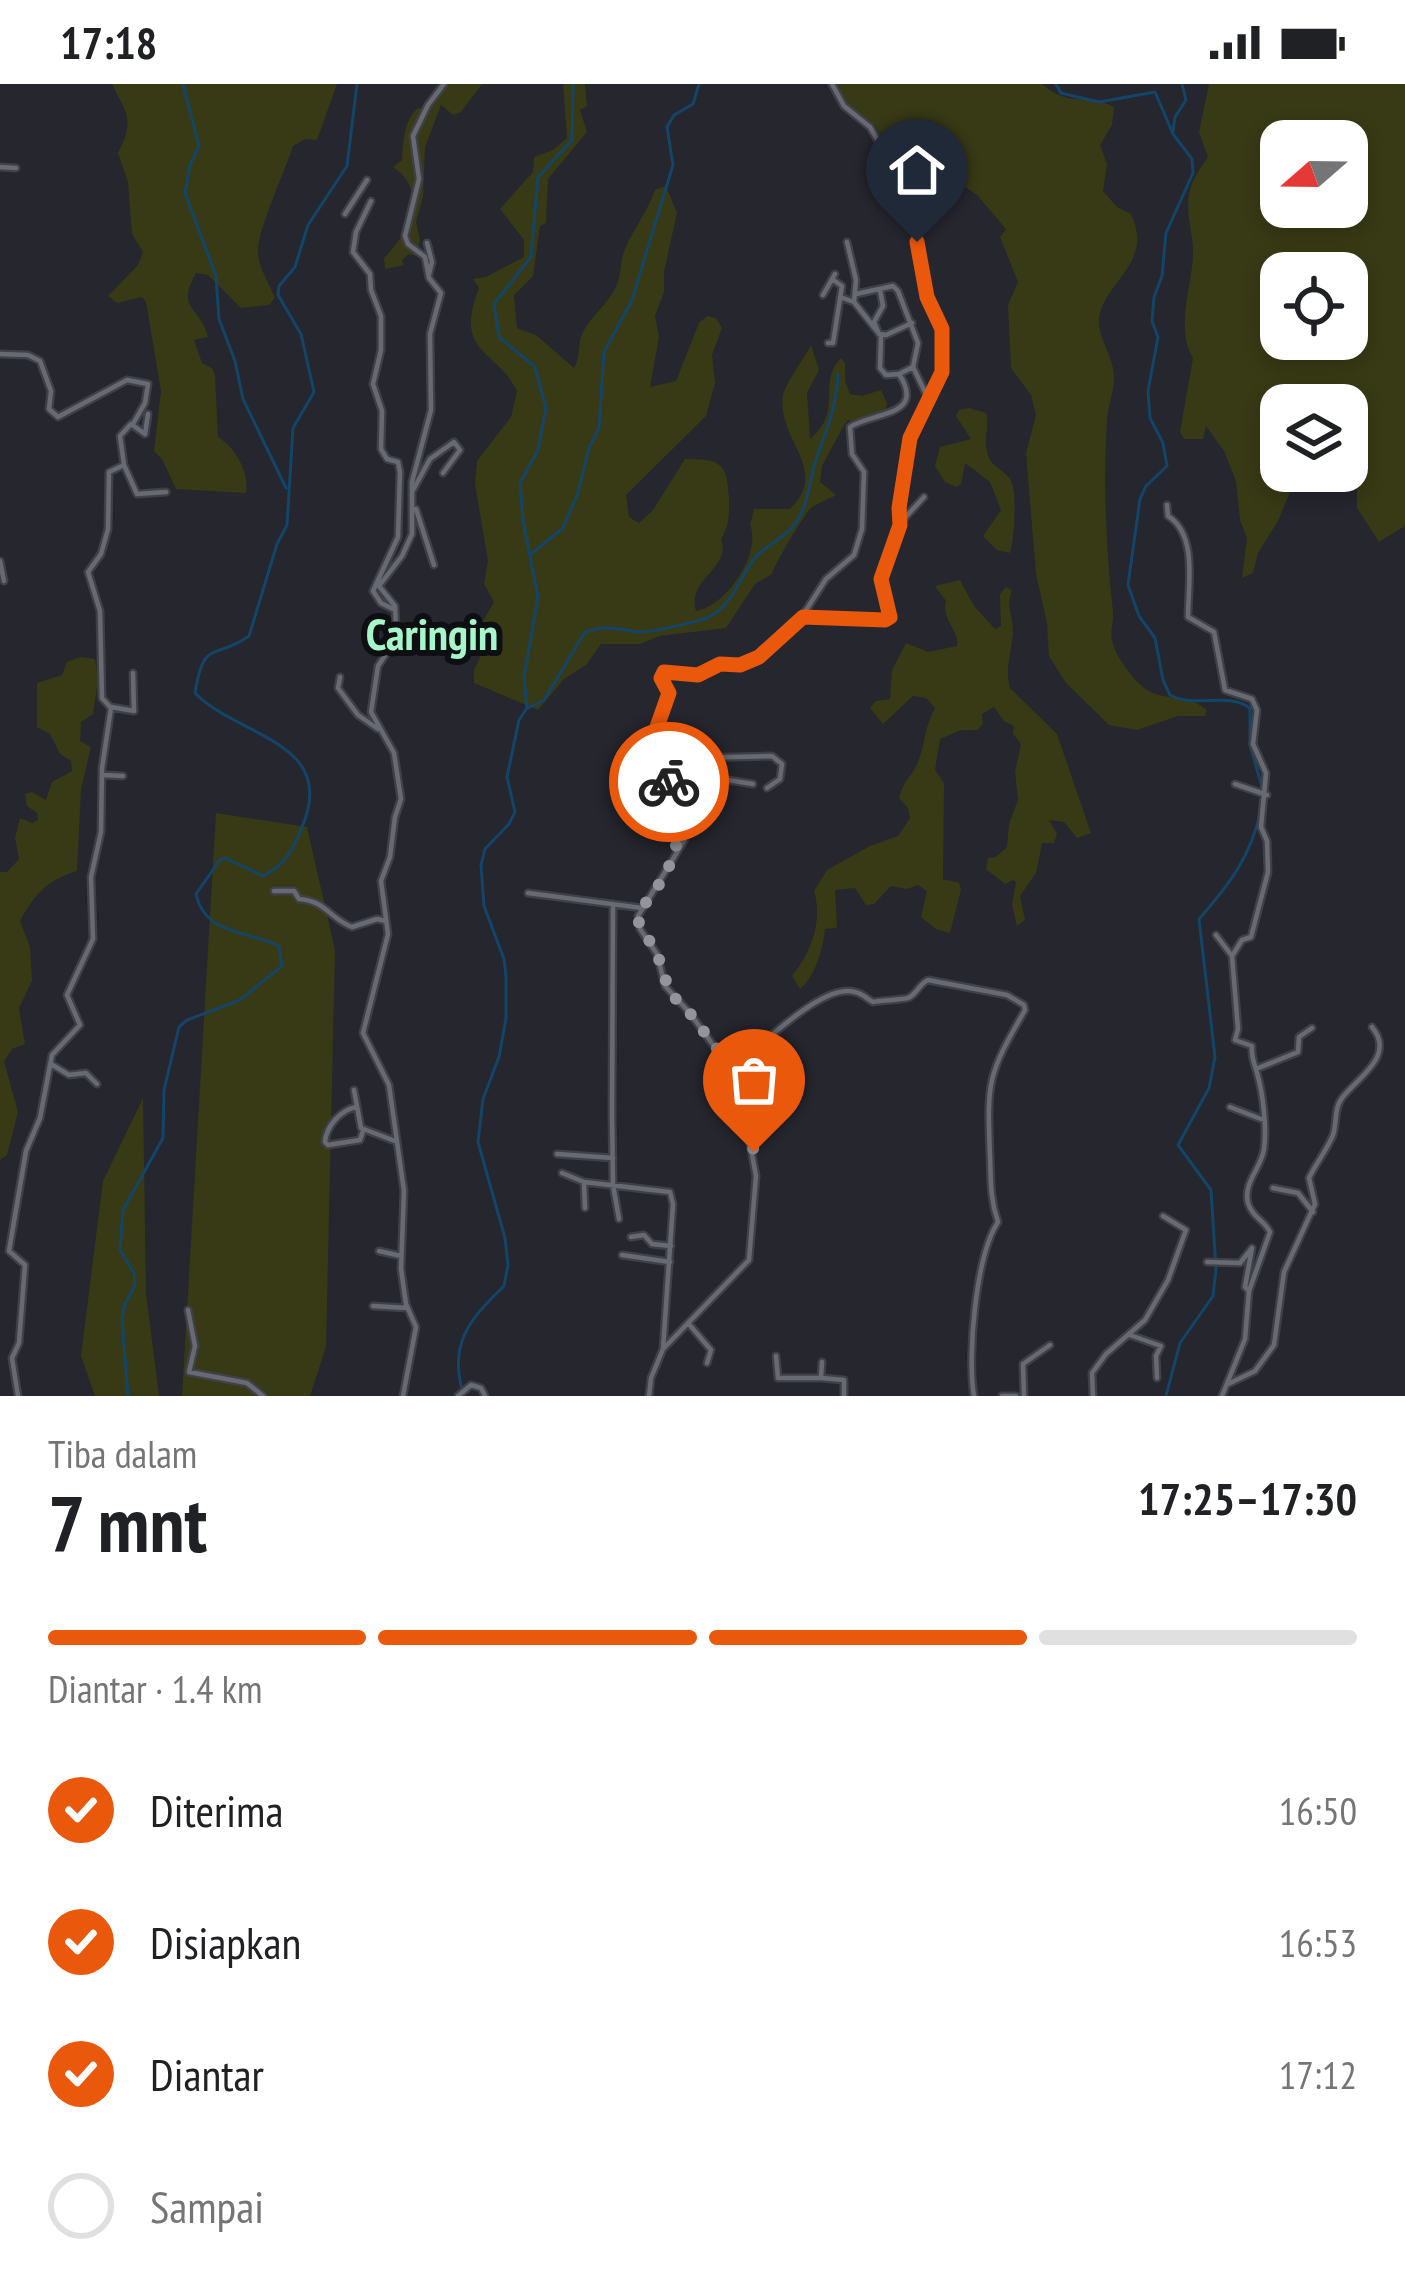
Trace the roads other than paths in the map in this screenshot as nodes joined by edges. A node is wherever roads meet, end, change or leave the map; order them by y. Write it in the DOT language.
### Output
graph roads {
  1 [pos="444,84"];
  2 [pos="832,84"];
  3 [pos="0,167"];
  4 [pos="16,169"];
  5 [pos="367,180"];
  6 [pos="371,200"];
  7 [pos="352,204"];
  8 [pos="345,214"];
  9 [pos="365,218"];
  10 [pos="847,242"];
  11 [pos="427,243"];
  12 [pos="429,274"];
  13 [pos="879,288"];
  14 [pos="824,296"];
  15 [pos="840,297"];
  16 [pos="855,298"];
  17 [pos="912,323"];
  18 [pos="879,333"];
  19 [pos="828,343"];
  20 [pos="0,354"];
  21 [pos="914,367"];
  22 [pos="899,374"];
  23 [pos="928,398"];
  24 [pos="148,414"];
  25 [pos="133,424"];
  26 [pos="124,466"];
  27 [pos="443,473"];
  28 [pos="413,490"];
  29 [pos="166,492"];
  30 [pos="924,496"];
  31 [pos="413,504"];
  32 [pos="1167,505"];
  33 [pos="901,522"];
  34 [pos="0,561"];
  35 [pos="434,565"];
  36 [pos="4,581"];
  37 [pos="395,610"];
  38 [pos="801,618"];
  39 [pos="133,673"];
  40 [pos="340,677"];
  41 [pos="111,707"];
  42 [pos="378,729"];
  43 [pos="103,775"];
  44 [pos="123,776"];
  45 [pos="753,784"];
  46 [pos="1235,784"];
  47 [pos="767,788"];
  48 [pos="1264,794"];
  49 [pos="680,816"];
  50 [pos="676,851"];
  51 [pos="274,892"];
  52 [pos="528,893"];
  53 [pos="613,904"];
  54 [pos="641,908"];
  55 [pos="386,921"];
  56 [pos="1216,935"];
  57 [pos="1232,956"];
  58 [pos="1372,1027"];
  59 [pos="1312,1028"];
  60 [pos="1235,1040"];
  61 [pos="1225,1042"];
  62 [pos="51,1064"];
  63 [pos="1256,1069"];
  64 [pos="97,1084"];
  65 [pos="354,1090"];
  66 [pos="739,1098"];
  67 [pos="356,1107"];
  68 [pos="1230,1107"];
  69 [pos="1265,1123"];
  70 [pos="363,1131"];
  71 [pos="395,1141"];
  72 [pos="557,1154"];
  73 [pos="613,1158"];
  74 [pos="562,1173"];
  75 [pos="584,1182"];
  76 [pos="613,1185"];
  77 [pos="1274,1188"];
  78 [pos="585,1208"];
  79 [pos="1312,1212"];
  80 [pos="1163,1216"];
  81 [pos="619,1219"];
  82 [pos="632,1237"];
  83 [pos="670,1246"];
  84 [pos="379,1251"];
  85 [pos="622,1255"];
  86 [pos="401,1256"];
  87 [pos="670,1262"];
  88 [pos="1212,1262"];
  89 [pos="1249,1292"];
  90 [pos="373,1306"];
  91 [pos="407,1309"];
  92 [pos="188,1310"];
  93 [pos="688,1324"];
  94 [pos="1130,1335"];
  95 [pos="1051,1345"];
  96 [pos="663,1349"];
  97 [pos="776,1356"];
  98 [pos="822,1362"];
  99 [pos="707,1363"];
  100 [pos="821,1378"];
  101 [pos="1156,1378"];
  102 [pos="1228,1384"];
  103 [pos="461,1392"];
  104 [pos="18,1396"];
  105 [pos="263,1396"];
  106 [pos="403,1396"];
  107 [pos="485,1396"];
  108 [pos="649,1396"];
  109 [pos="844,1396"];
  110 [pos="974,1396"];
  111 [pos="1002,1396"];
  112 [pos="1020,1396"];
  113 [pos="1093,1396"];
  114 [pos="1222,1396"];
  1 -- 12 [label="street"];
  2 -- 23 [label="street"];
  3 -- 4 [label="street"];
  5 -- 7 [label="street"];
  6 -- 9 [label="street"];
  7 -- 8 [label="street"];
  7 -- 9 [label="street"];
  9 -- 37 [label="street"];
  10 -- 16 [label="street"];
  11 -- 12 [label="street"];
  12 -- 28 [label="street"];
  13 -- 16 [label="street"];
  13 -- 17 [label="street"];
  13 -- 18 [label="street"];
  14 -- 15 [label="street"];
  15 -- 16 [label="street"];
  15 -- 19 [label="street"];
  16 -- 18 [label="street"];
  17 -- 18 [label="street"];
  17 -- 21 [label="street"];
  18 -- 22 [label="street"];
  20 -- 25 [label="street"];
  21 -- 22 [label="street"];
  21 -- 23 [label="street"];
  22 -- 38 [label="street"];
  23 -- 33 [label="street"];
  24 -- 25 [label="street"];
  25 -- 26 [label="street"];
  26 -- 29 [label="street"];
  26 -- 41 [label="street"];
  27 -- 28 [label="street"];
  28 -- 31 [label="street"];
  30 -- 33 [label="street"];
  31 -- 35 [label="street"];
  31 -- 37 [label="street"];
  32 -- 48 [label="street"];
  33 -- 38 [label="street"];
  34 -- 36 [label="street"];
  37 -- 42 [label="street"];
  38 -- 49 [label="street"];
  39 -- 41 [label="street"];
  40 -- 42 [label="street"];
  41 -- 43 [label="street"];
  42 -- 55 [label="street"];
  43 -- 44 [label="street"];
  43 -- 62 [label="street"];
  45 -- 50 [label="street"];
  46 -- 48 [label="street"];
  47 -- 49 [label="street"];
  48 -- 57 [label="street"];
  49 -- 50 [label="street"];
  50 -- 54 [label="street"];
  51 -- 55 [label="street"];
  52 -- 53 [label="street"];
  53 -- 54 [label="street"];
  53 -- 73 [label="street"];
  54 -- 66 [label="street"];
  55 -- 71 [label="street"];
  56 -- 57 [label="street"];
  57 -- 60 [label="street"];
  58 -- 79 [label="street"];
  59 -- 63 [label="street"];
  60 -- 61 [label="street"];
  60 -- 63 [label="street"];
  62 -- 64 [label="street"];
  62 -- 104 [label="street"];
  63 -- 69 [label="street"];
  65 -- 67 [label="street"];
  66 -- 93 [label="street"];
  66 -- 110 [label="street"];
  67 -- 70 [label="street"];
  67 -- 70 [label="street"];
  68 -- 69 [label="street"];
  69 -- 89 [label="street"];
  70 -- 71 [label="street"];
  71 -- 86 [label="street"];
  72 -- 73 [label="street"];
  73 -- 76 [label="street"];
  74 -- 75 [label="street"];
  75 -- 76 [label="street"];
  75 -- 78 [label="street"];
  76 -- 81 [label="street"];
  76 -- 83 [label="street"];
  77 -- 79 [label="street"];
  79 -- 102 [label="street"];
  80 -- 94 [label="street"];
  82 -- 83 [label="street"];
  83 -- 87 [label="street"];
  84 -- 86 [label="street"];
  85 -- 87 [label="street"];
  86 -- 91 [label="street"];
  87 -- 96 [label="street"];
  88 -- 89 [label="street"];
  89 -- 102 [label="street"];
  90 -- 91 [label="street"];
  91 -- 106 [label="street"];
  92 -- 105 [label="street"];
  93 -- 96 [label="street"];
  93 -- 99 [label="street"];
  94 -- 101 [label="street"];
  94 -- 113 [label="street"];
  95 -- 112 [label="street"];
  96 -- 108 [label="street"];
  97 -- 100 [label="street"];
  98 -- 100 [label="street"];
  100 -- 109 [label="street"];
  102 -- 114 [label="street"];
  103 -- 107 [label="street"];
  111 -- 112 [label="street"];
}
